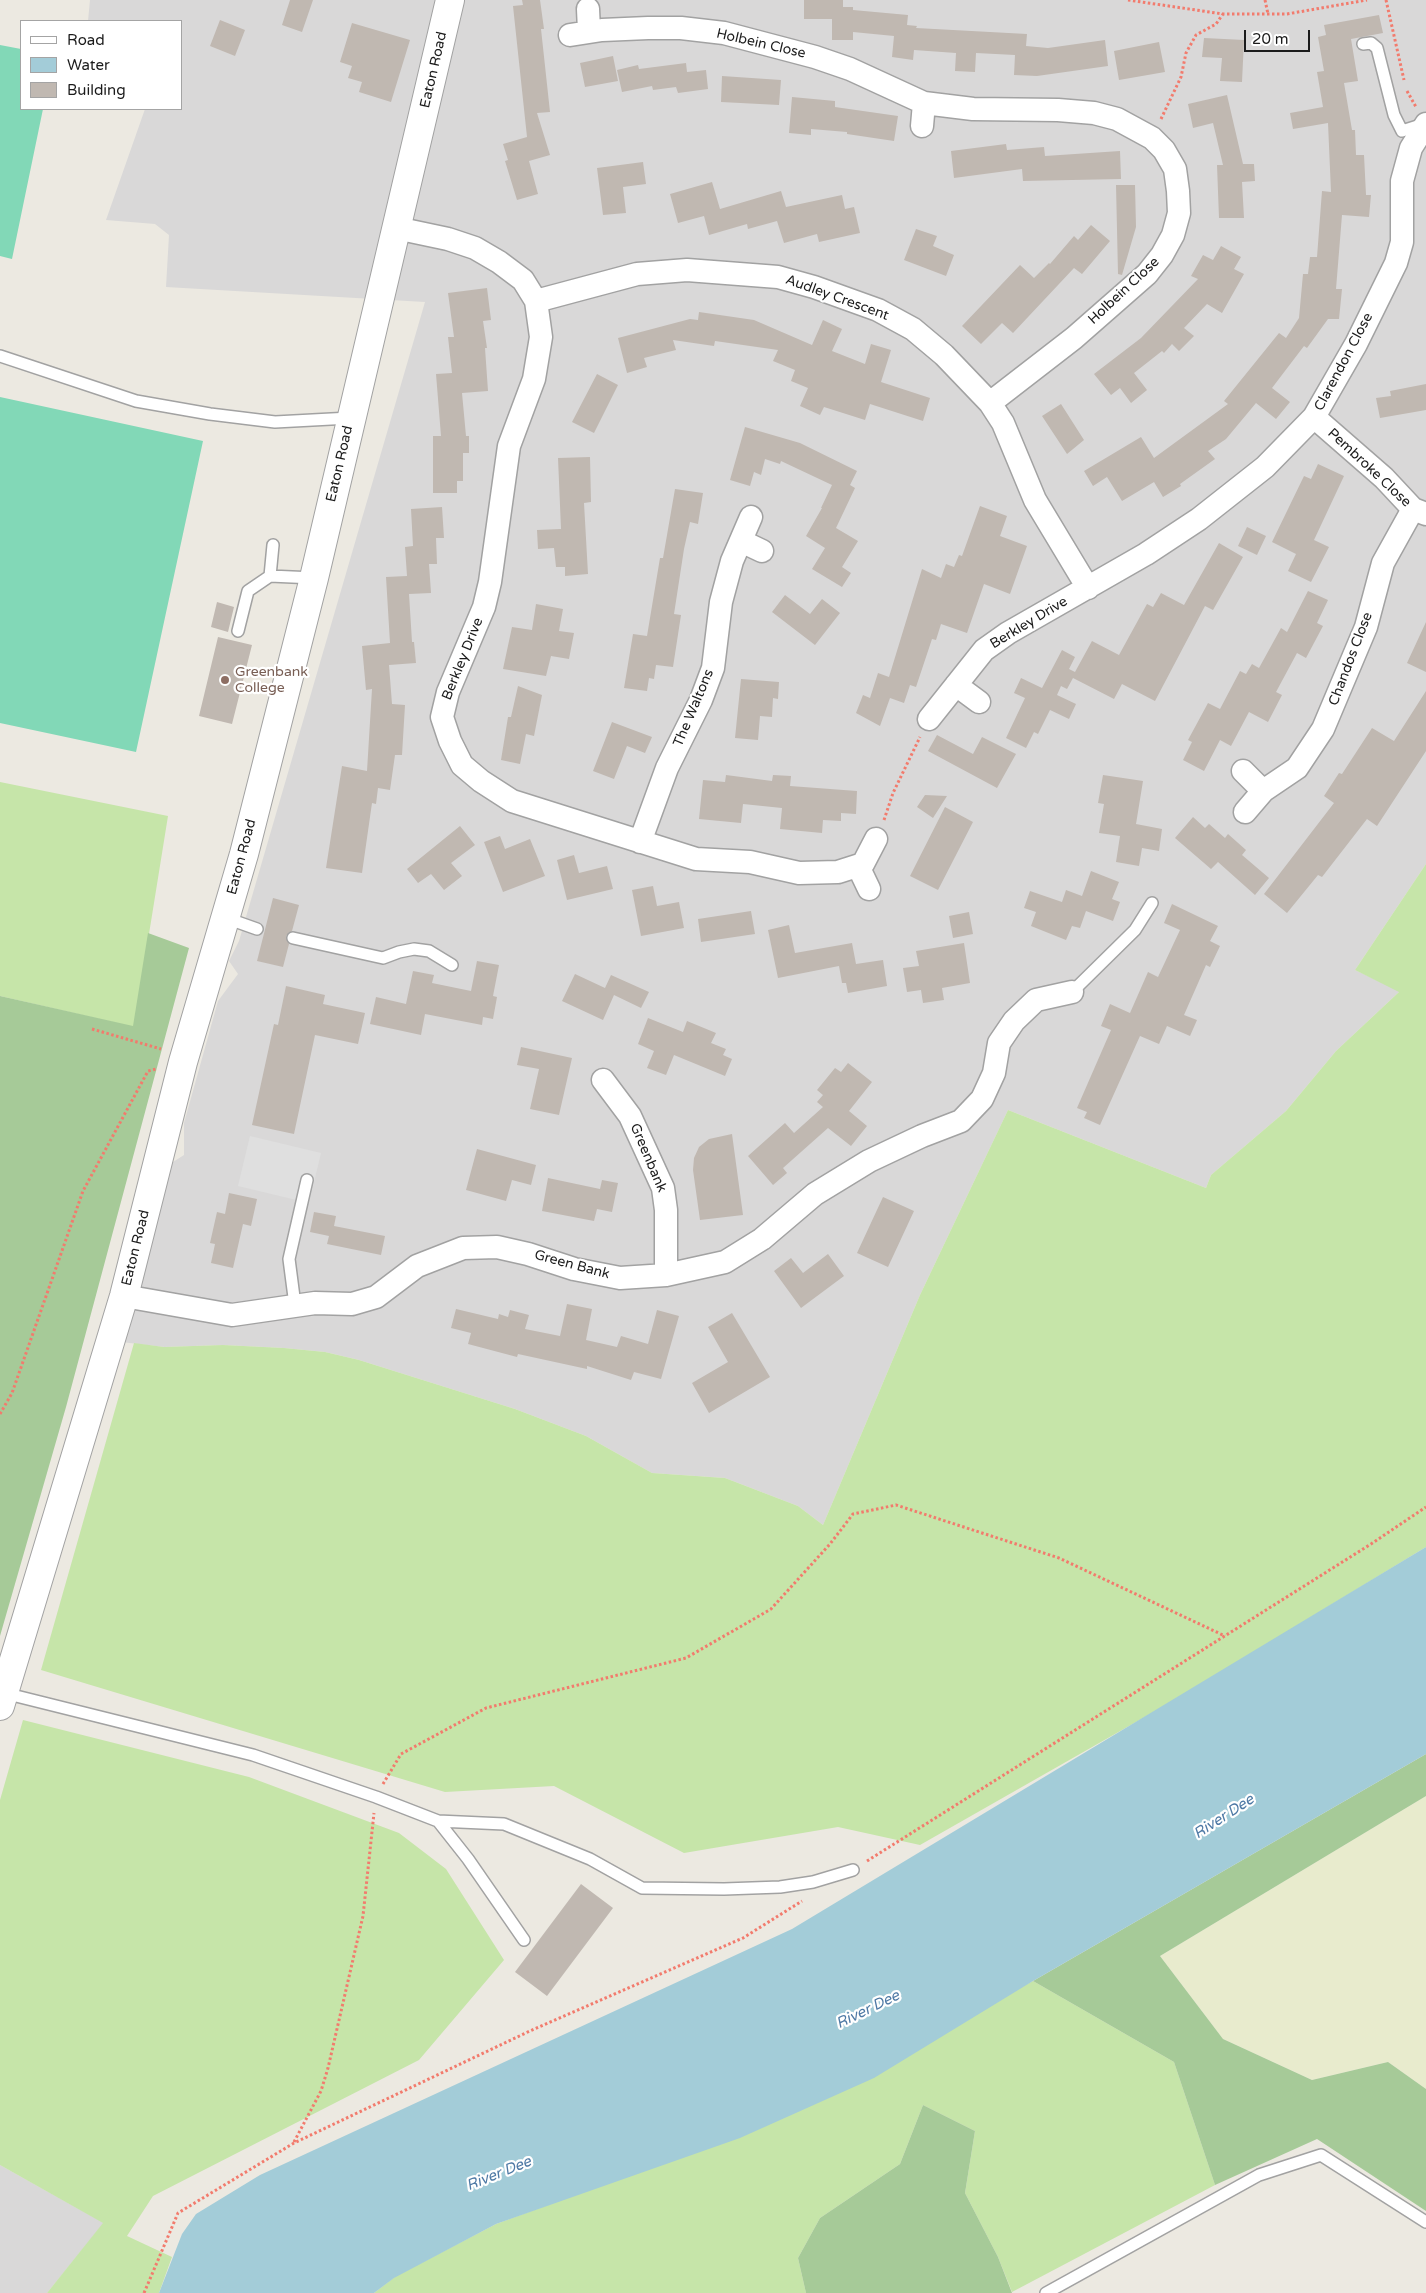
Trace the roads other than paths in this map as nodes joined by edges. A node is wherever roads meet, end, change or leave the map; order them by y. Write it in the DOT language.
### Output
graph roads {
  1 [pos="450,0"];
  2 [pos="588,9"];
  3 [pos="1363,44"];
  4 [pos="924,104"];
  5 [pos="1424,121"];
  6 [pos="922,126"];
  7 [pos="396,228"];
  8 [pos="536,301"];
  9 [pos="0,356"];
  10 [pos="990,403"];
  11 [pos="1314,417"];
  12 [pos="350,418"];
  13 [pos="1419,512"];
  14 [pos="751,517"];
  15 [pos="741,541"];
  16 [pos="272,545"];
  17 [pos="762,551"];
  18 [pos="270,576"];
  19 [pos="314,578"];
  20 [pos="1088,588"];
  21 [pos="238,631"];
  22 [pos="956,685"];
  23 [pos="979,702"];
  24 [pos="930,719"];
  25 [pos="1243,771"];
  26 [pos="1263,791"];
  27 [pos="1244,812"];
  28 [pos="876,839"];
  29 [pos="640,842"];
  30 [pos="858,866"];
  31 [pos="869,889"];
  32 [pos="1152,904"];
  33 [pos="226,918"];
  34 [pos="257,929"];
  35 [pos="293,938"];
  36 [pos="452,966"];
  37 [pos="1072,992"];
  38 [pos="603,1080"];
  39 [pos="307,1180"];
  40 [pos="666,1275"];
  41 [pos="124,1296"];
  42 [pos="295,1305"];
  43 [pos="2,1699"];
  44 [pos="438,1821"];
  45 [pos="852,1870"];
  46 [pos="524,1940"];
  47 [pos="1426,2222"];
  48 [pos="1046,2293"];
  1 -- 7 [label="street, Eaton Road"];
  2 -- 4 [label="street, Holbein Close"];
  3 -- 5 [label="lane"];
  4 -- 6 [label="street"];
  4 -- 10 [label="street, Holbein Close"];
  5 -- 11 [label="street, Clarendon Close"];
  7 -- 8 [label="street, Berkley Drive"];
  7 -- 12 [label="street, Eaton Road"];
  8 -- 10 [label="street, Audley Crescent"];
  8 -- 29 [label="street, Berkley Drive"];
  9 -- 12 [label="lane"];
  10 -- 20 [label="street, Audley Crescent"];
  11 -- 13 [label="street, Pembroke Close"];
  11 -- 20 [label="street, Clarendon Close"];
  12 -- 19 [label="street, Eaton Road"];
  13 -- 26 [label="street, Chandos Close"];
  14 -- 15 [label="street, The Waltons"];
  15 -- 17 [label="street"];
  15 -- 29 [label="street, The Waltons"];
  16 -- 18 [label="lane"];
  18 -- 19 [label="lane"];
  18 -- 21 [label="lane"];
  19 -- 33 [label="street, Eaton Road"];
  20 -- 22 [label="street, Berkley Drive"];
  22 -- 23 [label="street"];
  22 -- 24 [label="street, Berkley Drive"];
  25 -- 26 [label="street"];
  26 -- 27 [label="street, Chandos Close"];
  28 -- 30 [label="street"];
  29 -- 30 [label="street, Berkley Drive"];
  30 -- 31 [label="street"];
  32 -- 37 [label="lane"];
  33 -- 34 [label="lane"];
  33 -- 41 [label="street, Eaton Road"];
  35 -- 36 [label="lane"];
  37 -- 40 [label="street, Green Bank"];
  38 -- 40 [label="street, Greenbank"];
  39 -- 42 [label="lane"];
  40 -- 42 [label="street, Green Bank"];
  41 -- 42 [label="street, Green Bank"];
  41 -- 43 [label="street, Eaton Road"];
  43 -- 44 [label="lane"];
  44 -- 45 [label="lane"];
  44 -- 46 [label="lane"];
  47 -- 48 [label="lane"];
}
